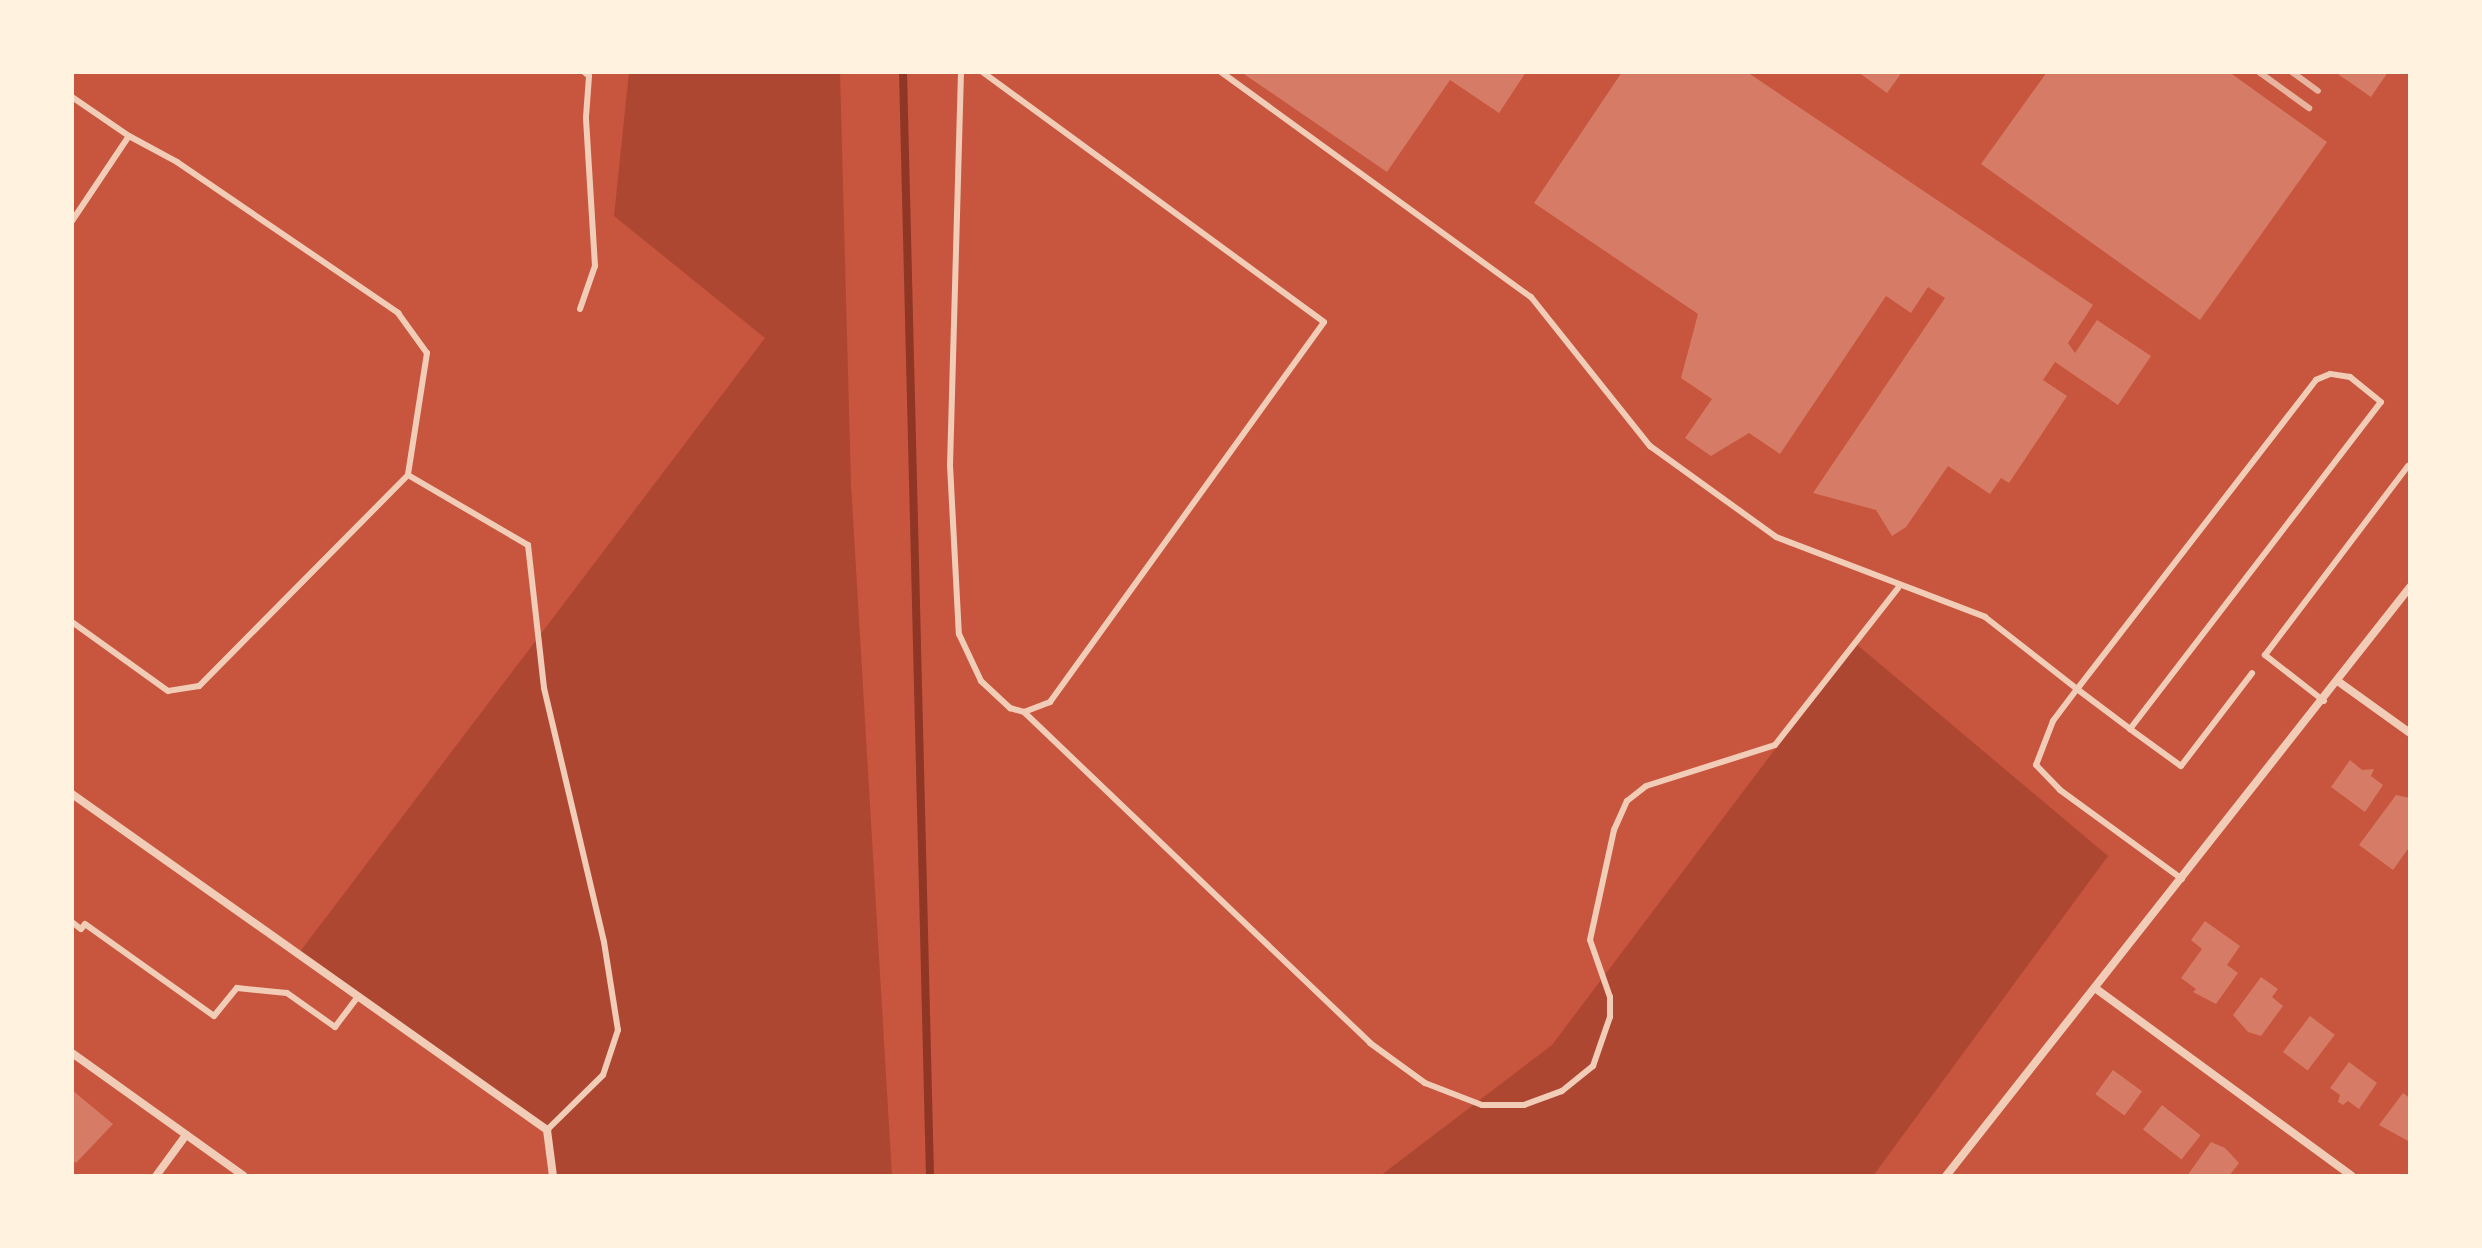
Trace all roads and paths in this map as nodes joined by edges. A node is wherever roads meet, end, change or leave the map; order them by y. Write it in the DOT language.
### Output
graph roads {
  1 [pos="584,72"];
  2 [pos="961,72"];
  3 [pos="983,72"];
  4 [pos="1221,72"];
  5 [pos="72,97"];
  6 [pos="129,136"];
  7 [pos="72,221"];
  8 [pos="580,309"];
  9 [pos="2408,466"];
  10 [pos="408,475"];
  11 [pos="2410,587"];
  12 [pos="1898,588"];
  13 [pos="72,622"];
  14 [pos="2252,673"];
  15 [pos="2339,682"];
  16 [pos="2077,689"];
  17 [pos="2324,701"];
  18 [pos="1024,712"];
  19 [pos="2130,729"];
  20 [pos="2410,733"];
  21 [pos="72,794"];
  22 [pos="2182,879"];
  23 [pos="72,922"];
  24 [pos="2095,988"];
  25 [pos="358,995"];
  26 [pos="72,1053"];
  27 [pos="547,1130"];
  28 [pos="186,1135"];
  29 [pos="156,1176"];
  30 [pos="244,1176"];
  31 [pos="553,1176"];
  32 [pos="1946,1176"];
  33 [pos="2352,1176"];
  1 -- 8 [label="lane"];
  2 -- 18 [label="lane"];
  3 -- 18 [label="lane"];
  4 -- 12 [label="lane"];
  5 -- 6 [label="lane"];
  6 -- 7 [label="lane"];
  6 -- 10 [label="lane"];
  9 -- 17 [label="lane"];
  10 -- 13 [label="lane"];
  10 -- 27 [label="lane"];
  11 -- 15 [label="street"];
  12 -- 16 [label="lane"];
  12 -- 18 [label="lane"];
  14 -- 19 [label="lane"];
  15 -- 17 [label="street"];
  15 -- 20 [label="street"];
  16 -- 19 [label="lane"];
  16 -- 19 [label="lane"];
  16 -- 22 [label="lane"];
  17 -- 22 [label="street"];
  21 -- 25 [label="street"];
  22 -- 24 [label="street"];
  23 -- 25 [label="lane"];
  24 -- 32 [label="street"];
  24 -- 33 [label="street"];
  25 -- 27 [label="street"];
  26 -- 28 [label="street"];
  27 -- 31 [label="street"];
  28 -- 29 [label="street"];
  28 -- 30 [label="street"];
}
